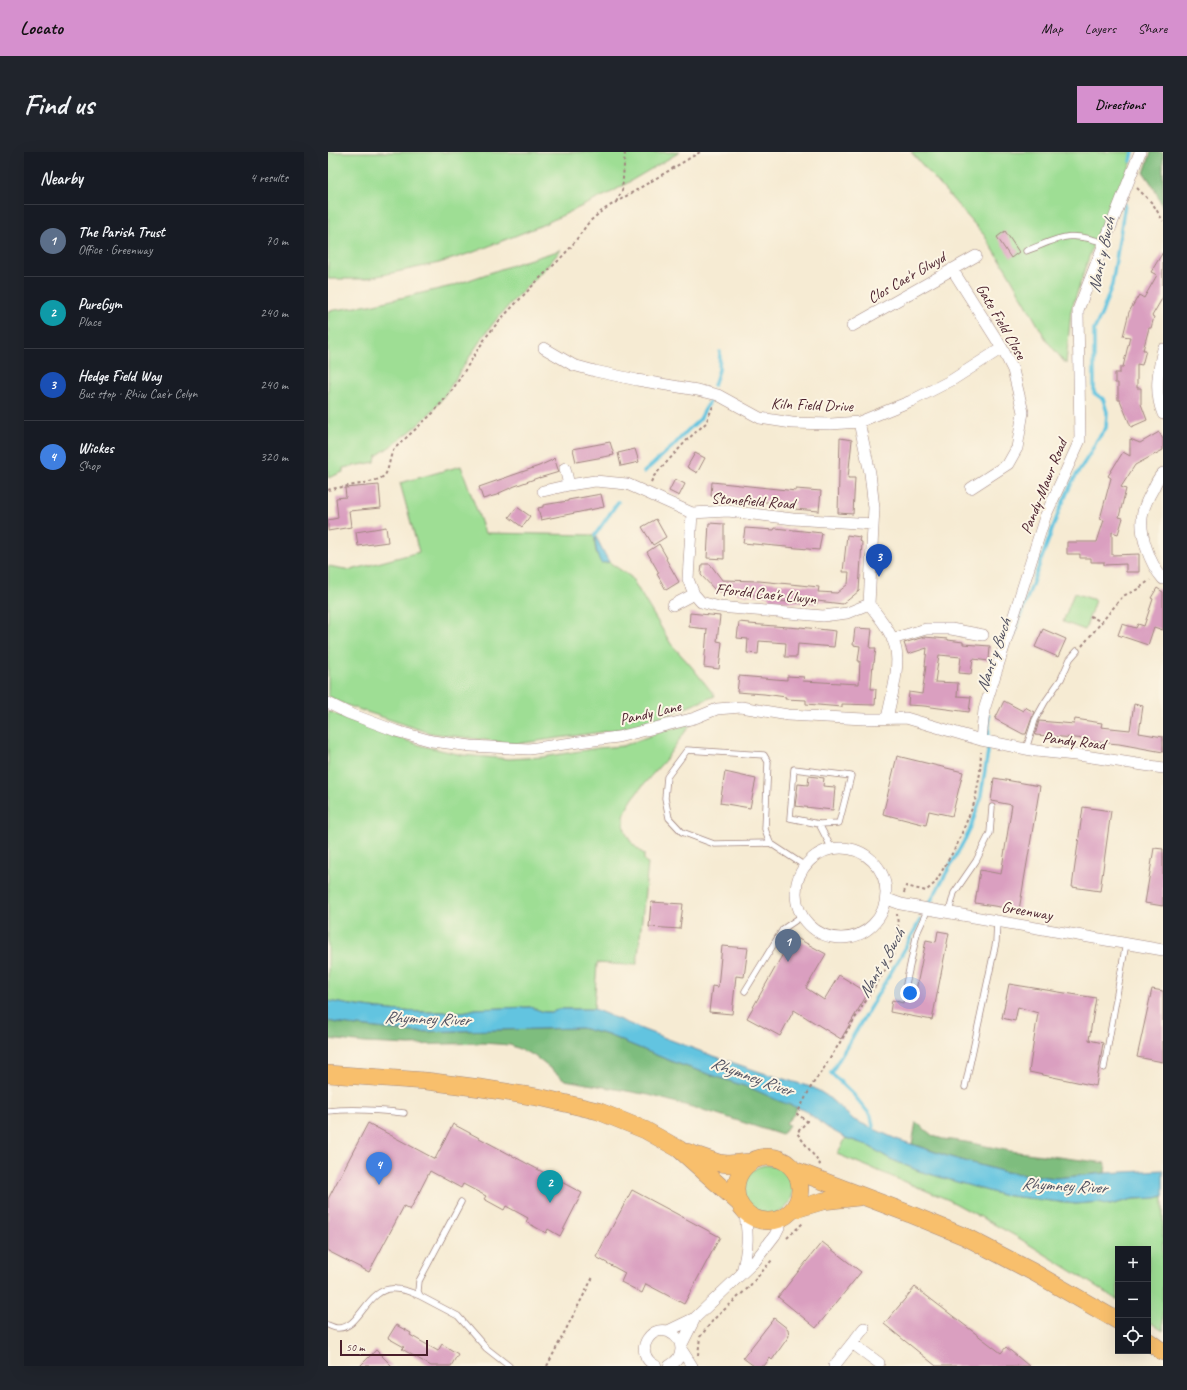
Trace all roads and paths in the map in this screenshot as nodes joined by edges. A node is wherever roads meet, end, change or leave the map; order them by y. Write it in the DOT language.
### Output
graph roads {
  1 [pos="625,152"];
  2 [pos="700,152"];
  3 [pos="1140,152"];
  4 [pos="1128,181"];
  5 [pos="616,203"];
  6 [pos="1163,221"];
  7 [pos="1104,243"];
  8 [pos="1026,251"];
  9 [pos="976,256"];
  10 [pos="952,270"];
  11 [pos="852,326"];
  12 [pos="544,348"];
  13 [pos="1002,348"];
  14 [pos="1163,349"];
  15 [pos="718,395"];
  16 [pos="1163,414"];
  17 [pos="859,422"];
  18 [pos="565,468"];
  19 [pos="1163,473"];
  20 [pos="569,485"];
  21 [pos="971,488"];
  22 [pos="328,490"];
  23 [pos="543,491"];
  24 [pos="646,492"];
  25 [pos="692,513"];
  26 [pos="873,524"];
  27 [pos="1160,576"];
  28 [pos="694,594"];
  29 [pos="869,604"];
  30 [pos="673,605"];
  31 [pos="1090,616"];
  32 [pos="1102,622"];
  33 [pos="984,635"];
  34 [pos="892,639"];
  35 [pos="1077,651"];
  36 [pos="328,703"];
  37 [pos="887,718"];
  38 [pos="981,740"];
  39 [pos="1026,750"];
  40 [pos="1163,768"];
  41 [pos="992,807"];
  42 [pos="820,824"];
  43 [pos="770,843"];
  44 [pos="832,849"];
  45 [pos="805,866"];
  46 [pos="887,899"];
  47 [pos="901,904"];
  48 [pos="928,909"];
  49 [pos="949,912"];
  50 [pos="802,916"];
  51 [pos="997,921"];
  52 [pos="1126,943"];
  53 [pos="1163,950"];
  54 [pos="906,984"];
  55 [pos="745,991"];
  56 [pos="1104,1068"];
  57 [pos="328,1074"];
  58 [pos="965,1087"];
  59 [pos="328,1111"];
  60 [pos="404,1113"];
  61 [pos="679,1149"];
  62 [pos="750,1162"];
  63 [pos="794,1170"];
  64 [pos="816,1178"];
  65 [pos="863,1196"];
  66 [pos="461,1202"];
  67 [pos="741,1207"];
  68 [pos="794,1216"];
  69 [pos="783,1242"];
  70 [pos="775,1254"];
  71 [pos="742,1272"];
  72 [pos="593,1277"];
  73 [pos="420,1296"];
  74 [pos="695,1318"];
  75 [pos="1115,1319"];
  76 [pos="328,1326"];
  77 [pos="864,1328"];
  78 [pos="668,1331"];
  79 [pos="852,1343"];
  80 [pos="1151,1343"];
  81 [pos="681,1347"];
  82 [pos="1163,1352"];
  83 [pos="698,1355"];
  84 [pos="879,1363"];
  85 [pos="653,1365"];
  86 [pos="509,1366"];
  87 [pos="547,1366"];
  88 [pos="670,1366"];
  89 [pos="692,1366"];
  90 [pos="834,1366"];
  1 -- 5 [label="path"];
  2 -- 5 [label="path"];
  3 -- 4 [label="street, Pandy-Mawr Road"];
  4 -- 6 [label="path"];
  4 -- 7 [label="street, Pandy-Mawr Road"];
  5 -- 22 [label="path"];
  7 -- 8 [label="lane"];
  7 -- 38 [label="street, Pandy-Mawr Road"];
  9 -- 10 [label="street, Clos Cae'r Glwyd"];
  10 -- 11 [label="street, Clos Cae'r Glwyd"];
  10 -- 13 [label="street, Gate Field Close"];
  12 -- 15 [label="street, Kiln Field Drive"];
  13 -- 17 [label="street, Kiln Field Drive"];
  13 -- 21 [label="street, Gate Field Close"];
  14 -- 16 [label="street"];
  15 -- 17 [label="street, Kiln Field Drive"];
  15 -- 24 [label="path"];
  17 -- 26 [label="street"];
  18 -- 20 [label="street"];
  19 -- 27 [label="street"];
  20 -- 23 [label="street, Stonefield Road"];
  20 -- 24 [label="street, Stonefield Road"];
  24 -- 25 [label="street, Stonefield Road"];
  25 -- 26 [label="street, Stonefield Road"];
  25 -- 28 [label="street, Ffordd Cae'r Llwyn"];
  26 -- 29 [label="street"];
  27 -- 32 [label="path"];
  28 -- 29 [label="street, Ffordd Cae'r Llwyn"];
  28 -- 30 [label="street"];
  29 -- 34 [label="street"];
  31 -- 32 [label="path"];
  32 -- 35 [label="path"];
  33 -- 34 [label="street"];
  34 -- 37 [label="street"];
  35 -- 39 [label="lane"];
  36 -- 37 [label="street, Pandy Lane"];
  37 -- 38 [label="street, Pandy Lane"];
  38 -- 39 [label="street, Pandy Road"];
  38 -- 47 [label="path"];
  39 -- 40 [label="street, Pandy Road"];
  41 -- 49 [label="lane"];
  42 -- 42 [label="lane"];
  42 -- 44 [label="lane"];
  43 -- 43 [label="lane"];
  43 -- 45 [label="lane"];
  44 -- 45 [label="street"];
  44 -- 46 [label="street"];
  45 -- 50 [label="street"];
  46 -- 47 [label="street, Greenway"];
  46 -- 50 [label="street"];
  47 -- 48 [label="street, Greenway"];
  47 -- 64 [label="path"];
  48 -- 49 [label="street, Greenway"];
  48 -- 54 [label="lane"];
  49 -- 51 [label="street, Greenway"];
  50 -- 55 [label="lane"];
  51 -- 52 [label="street, Greenway"];
  51 -- 58 [label="lane"];
  52 -- 53 [label="street, Greenway"];
  52 -- 56 [label="lane"];
  57 -- 61 [label="main road"];
  59 -- 60 [label="lane"];
  61 -- 62 [label="main road"];
  61 -- 67 [label="main road"];
  62 -- 63 [label="main road"];
  62 -- 67 [label="main road"];
  63 -- 64 [label="main road"];
  63 -- 68 [label="main road"];
  64 -- 65 [label="main road"];
  65 -- 68 [label="main road"];
  65 -- 75 [label="main road"];
  66 -- 73 [label="lane"];
  67 -- 68 [label="main road"];
  67 -- 71 [label="street"];
  68 -- 69 [label="path"];
  68 -- 71 [label="street"];
  70 -- 83 [label="path"];
  71 -- 74 [label="street"];
  72 -- 87 [label="path"];
  73 -- 76 [label="lane"];
  73 -- 86 [label="lane"];
  74 -- 78 [label="street"];
  74 -- 81 [label="street"];
  77 -- 79 [label="street"];
  78 -- 81 [label="street"];
  78 -- 85 [label="street"];
  79 -- 84 [label="street"];
  79 -- 90 [label="street"];
  80 -- 82 [label="main road"];
  81 -- 88 [label="street"];
  81 -- 89 [label="street"];
}
